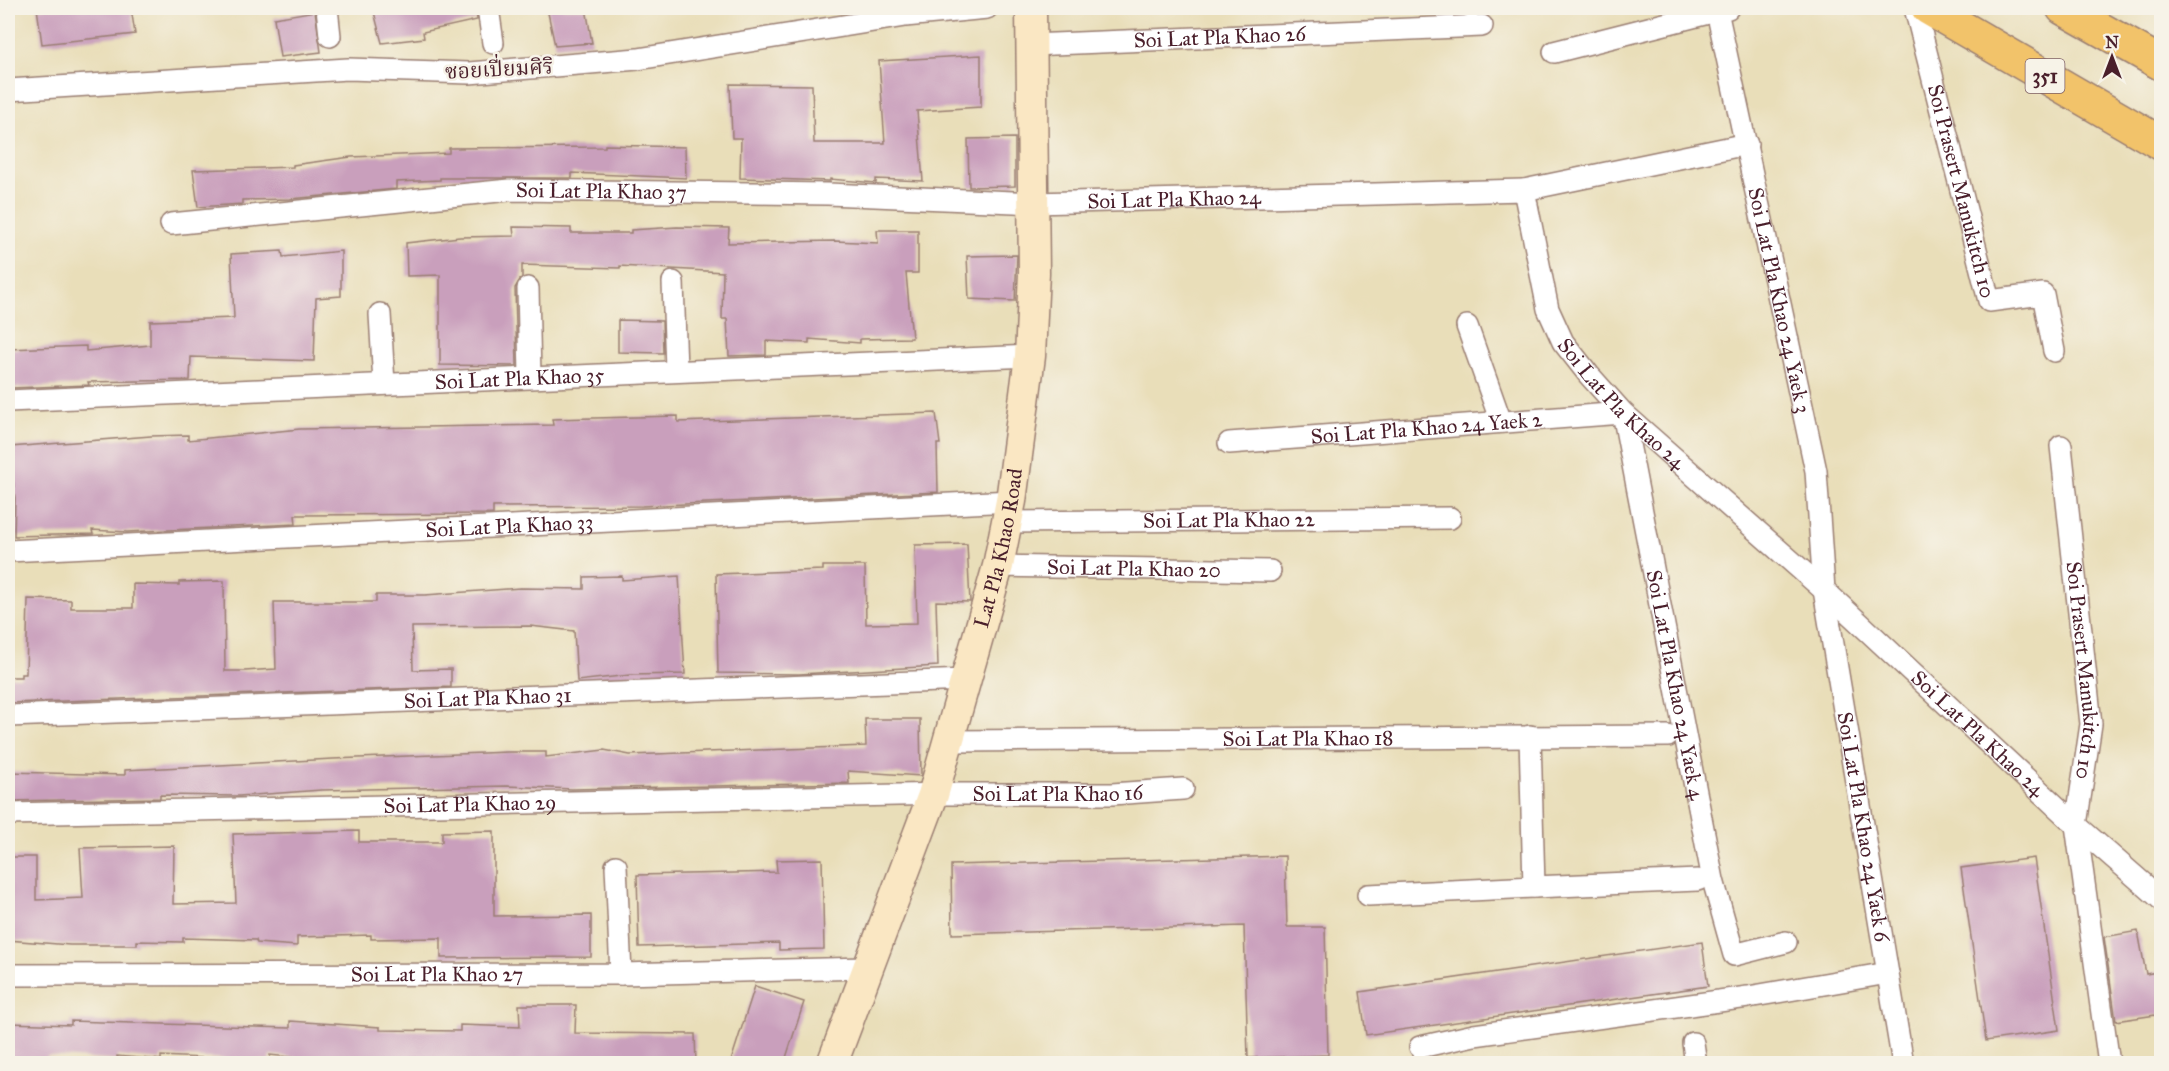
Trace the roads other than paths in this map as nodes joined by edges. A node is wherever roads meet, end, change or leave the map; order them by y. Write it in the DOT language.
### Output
graph roads {
  1 [pos="327,8"];
  2 [pos="488,8"];
  3 [pos="987,8"];
  4 [pos="1031,8"];
  5 [pos="1915,8"];
  6 [pos="1928,8"];
  7 [pos="2063,8"];
  8 [pos="1723,9"];
  9 [pos="2101,19"];
  10 [pos="1482,26"];
  11 [pos="330,36"];
  12 [pos="493,43"];
  13 [pos="1030,45"];
  14 [pos="1554,52"];
  15 [pos="2162,64"];
  16 [pos="8,90"];
  17 [pos="1747,144"];
  18 [pos="2162,144"];
  19 [pos="1524,190"];
  20 [pos="1034,203"];
  21 [pos="171,224"];
  22 [pos="673,282"];
  23 [pos="528,288"];
  24 [pos="380,314"];
  25 [pos="1467,326"];
  26 [pos="2054,351"];
  27 [pos="1030,356"];
  28 [pos="676,370"];
  29 [pos="530,377"];
  30 [pos="384,384"];
  31 [pos="8,401"];
  32 [pos="1623,413"];
  33 [pos="1501,422"];
  34 [pos="1229,443"];
  35 [pos="2061,446"];
  36 [pos="1009,512"];
  37 [pos="1450,518"];
  38 [pos="8,551"];
  39 [pos="998,566"];
  40 [pos="1270,571"];
  41 [pos="1824,590"];
  42 [pos="967,680"];
  43 [pos="8,717"];
  44 [pos="1530,736"];
  45 [pos="1668,736"];
  46 [pos="950,741"];
  47 [pos="1183,789"];
  48 [pos="933,795"];
  49 [pos="8,814"];
  50 [pos="2076,825"];
  51 [pos="616,866"];
  52 [pos="1698,880"];
  53 [pos="1534,887"];
  54 [pos="1368,895"];
  55 [pos="2162,900"];
  56 [pos="1786,942"];
  57 [pos="866,968"];
  58 [pos="1888,973"];
  59 [pos="621,974"];
  60 [pos="8,975"];
  61 [pos="1420,1047"];
  62 [pos="831,1064"];
  63 [pos="1903,1064"];
  64 [pos="2109,1064"];
  1 -- 11 [label="street"];
  2 -- 12 [label="street"];
  3 -- 16 [label="street, ซอยเปี่ยมศิริ"];
  4 -- 13 [label="main road, Lat Pla Khao Road"];
  5 -- 26 [label="street, Soi Prasert Manukitch 10"];
  6 -- 18 [label="main road, 351"];
  7 -- 9 [label="main road"];
  8 -- 14 [label="street"];
  8 -- 17 [label="street, Soi Lat Pla Khao 24 Yaek 3"];
  9 -- 15 [label="main road"];
  10 -- 13 [label="street, Soi Lat Pla Khao 26"];
  13 -- 20 [label="main road, Lat Pla Khao Road"];
  17 -- 19 [label="street"];
  17 -- 41 [label="street, Soi Lat Pla Khao 24 Yaek 3"];
  19 -- 20 [label="street, Soi Lat Pla Khao 24"];
  19 -- 32 [label="street, Soi Lat Pla Khao 24"];
  20 -- 21 [label="street, Soi Lat Pla Khao 37"];
  20 -- 27 [label="main road, Lat Pla Khao Road"];
  22 -- 28 [label="street"];
  23 -- 29 [label="street"];
  24 -- 30 [label="street"];
  25 -- 33 [label="street"];
  27 -- 28 [label="street, Soi Lat Pla Khao 35"];
  27 -- 36 [label="main road, Lat Pla Khao Road"];
  28 -- 29 [label="street, Soi Lat Pla Khao 35"];
  29 -- 30 [label="street, Soi Lat Pla Khao 35"];
  30 -- 31 [label="street, Soi Lat Pla Khao 35"];
  32 -- 33 [label="street, Soi Lat Pla Khao 24 Yaek 2"];
  32 -- 41 [label="street, Soi Lat Pla Khao 24"];
  32 -- 56 [label="street, Soi Lat Pla Khao 24 Yaek 4"];
  33 -- 34 [label="street, Soi Lat Pla Khao 24 Yaek 2"];
  35 -- 50 [label="street, Soi Prasert Manukitch 10"];
  36 -- 37 [label="street, Soi Lat Pla Khao 22"];
  36 -- 38 [label="street, Soi Lat Pla Khao 33"];
  36 -- 39 [label="main road, Lat Pla Khao Road"];
  39 -- 40 [label="street, Soi Lat Pla Khao 20"];
  39 -- 42 [label="main road, Lat Pla Khao Road"];
  41 -- 50 [label="street, Soi Lat Pla Khao 24"];
  41 -- 58 [label="street, Soi Lat Pla Khao 24 Yaek 6"];
  42 -- 43 [label="street, Soi Lat Pla Khao 31"];
  42 -- 46 [label="main road, Lat Pla Khao Road"];
  44 -- 45 [label="street, Soi Lat Pla Khao 18"];
  44 -- 46 [label="street, Soi Lat Pla Khao 18"];
  44 -- 53 [label="street"];
  46 -- 48 [label="main road, Lat Pla Khao Road"];
  47 -- 48 [label="street, Soi Lat Pla Khao 16"];
  48 -- 49 [label="street, Soi Lat Pla Khao 29"];
  48 -- 57 [label="main road, Lat Pla Khao Road"];
  50 -- 55 [label="street, Soi Lat Pla Khao 24"];
  50 -- 64 [label="street, Soi Prasert Manukitch 10"];
  51 -- 59 [label="street"];
  52 -- 53 [label="street"];
  53 -- 54 [label="street"];
  57 -- 59 [label="street, Soi Lat Pla Khao 27"];
  57 -- 62 [label="main road, Lat Pla Khao Road"];
  58 -- 61 [label="street"];
  58 -- 63 [label="street, Soi Lat Pla Khao 24 Yaek 6"];
  59 -- 60 [label="street, Soi Lat Pla Khao 27"];
}
